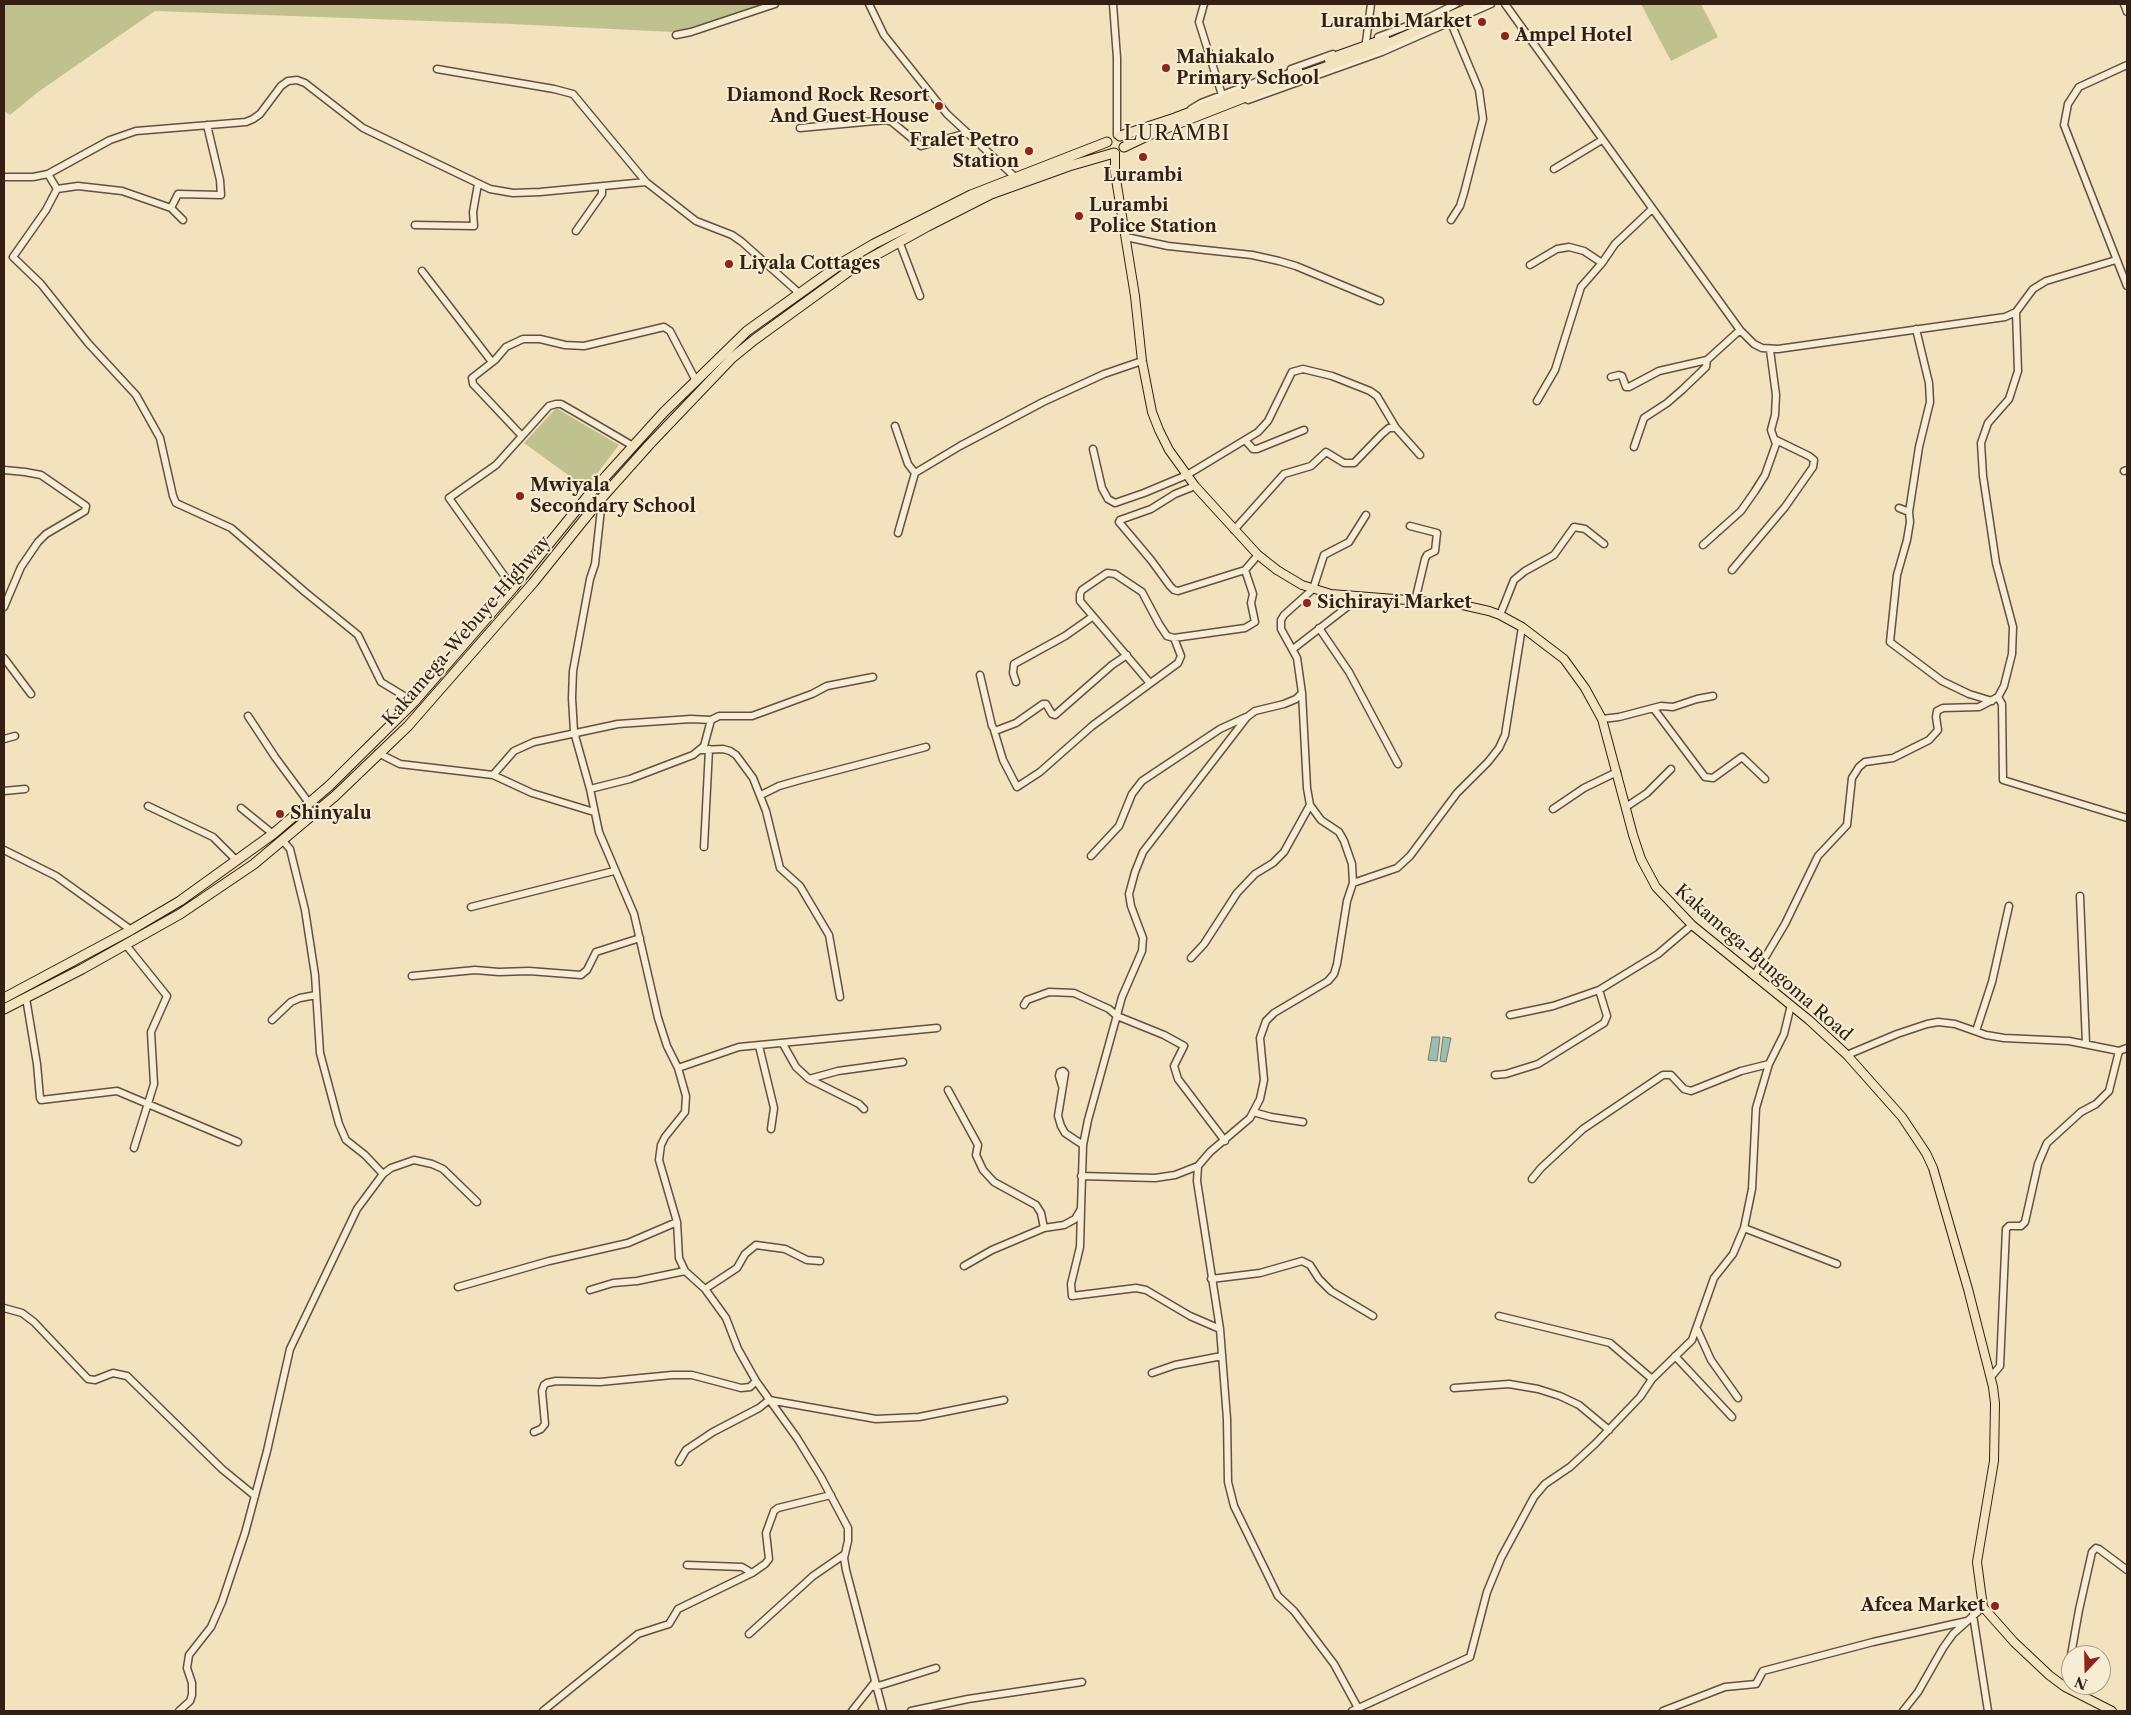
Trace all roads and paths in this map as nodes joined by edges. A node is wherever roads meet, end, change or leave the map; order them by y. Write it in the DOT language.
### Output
graph roads {
  1 [pos="775,4"];
  2 [pos="869,4"];
  3 [pos="1113,4"];
  4 [pos="1204,4"];
  5 [pos="1371,4"];
  6 [pos="1456,4"];
  7 [pos="1466,4"];
  8 [pos="1478,4"];
  9 [pos="1491,4"];
  10 [pos="1505,4"];
  11 [pos="2124,4"];
  12 [pos="2127,12"];
  13 [pos="1451,23"];
  14 [pos="676,35"];
  15 [pos="1366,42"];
  16 [pos="2127,64"];
  17 [pos="437,69"];
  18 [pos="1222,95"];
  19 [pos="1228,106"];
  20 [pos="1175,118"];
  21 [pos="207,125"];
  22 [pos="800,128"];
  23 [pos="967,133"];
  24 [pos="1118,136"];
  25 [pos="1602,140"];
  26 [pos="1107,142"];
  27 [pos="1124,147"];
  28 [pos="1114,153"];
  29 [pos="1554,169"];
  30 [pos="48,174"];
  31 [pos="4,177"];
  32 [pos="1016,178"];
  33 [pos="646,182"];
  34 [pos="478,184"];
  35 [pos="602,187"];
  36 [pos="57,189"];
  37 [pos="172,208"];
  38 [pos="1652,209"];
  39 [pos="183,220"];
  40 [pos="1451,220"];
  41 [pos="415,225"];
  42 [pos="576,231"];
  43 [pos="1126,237"];
  44 [pos="899,241"];
  45 [pos="2116,260"];
  46 [pos="1602,263"];
  47 [pos="1530,265"];
  48 [pos="422,271"];
  49 [pos="2127,286"];
  50 [pos="799,293"];
  51 [pos="920,296"];
  52 [pos="1380,301"];
  53 [pos="2016,312"];
  54 [pos="1916,329"];
  55 [pos="1740,330"];
  56 [pos="1770,350"];
  57 [pos="1707,360"];
  58 [pos="1142,361"];
  59 [pos="492,362"];
  60 [pos="1611,377"];
  61 [pos="696,379"];
  62 [pos="1538,401"];
  63 [pos="896,426"];
  64 [pos="1396,428"];
  65 [pos="1304,430"];
  66 [pos="522,436"];
  67 [pos="1776,440"];
  68 [pos="1246,441"];
  69 [pos="633,446"];
  70 [pos="1634,448"];
  71 [pos="1093,449"];
  72 [pos="1420,455"];
  73 [pos="4,470"];
  74 [pos="915,473"];
  75 [pos="1187,474"];
  76 [pos="1195,486"];
  77 [pos="599,501"];
  78 [pos="1899,508"];
  79 [pos="1909,512"];
  80 [pos="1366,515"];
  81 [pos="1410,526"];
  82 [pos="1234,530"];
  83 [pos="898,533"];
  84 [pos="1604,544"];
  85 [pos="1703,545"];
  86 [pos="1258,555"];
  87 [pos="1245,570"];
  88 [pos="1732,570"];
  89 [pos="513,588"];
  90 [pos="1312,589"];
  91 [pos="1360,597"];
  92 [pos="1415,601"];
  93 [pos="4,606"];
  94 [pos="1500,615"];
  95 [pos="1092,617"];
  96 [pos="1522,627"];
  97 [pos="1319,628"];
  98 [pos="1174,638"];
  99 [pos="1293,649"];
  100 [pos="1126,655"];
  101 [pos="4,658"];
  102 [pos="980,675"];
  103 [pos="873,676"];
  104 [pos="1016,682"];
  105 [pos="1149,682"];
  106 [pos="1302,693"];
  107 [pos="31,694"];
  108 [pos="1713,696"];
  109 [pos="1995,699"];
  110 [pos="414,702"];
  111 [pos="1654,709"];
  112 [pos="248,716"];
  113 [pos="1247,717"];
  114 [pos="1602,719"];
  115 [pos="711,720"];
  116 [pos="994,730"];
  117 [pos="574,732"];
  118 [pos="15,736"];
  119 [pos="4,739"];
  120 [pos="926,747"];
  121 [pos="705,749"];
  122 [pos="378,753"];
  123 [pos="1398,764"];
  124 [pos="1671,768"];
  125 [pos="1618,772"];
  126 [pos="493,774"];
  127 [pos="1765,779"];
  128 [pos="25,789"];
  129 [pos="590,789"];
  130 [pos="4,791"];
  131 [pos="761,795"];
  132 [pos="309,803"];
  133 [pos="1310,805"];
  134 [pos="148,806"];
  135 [pos="1626,807"];
  136 [pos="241,808"];
  137 [pos="1553,809"];
  138 [pos="594,812"];
  139 [pos="2127,818"];
  140 [pos="273,834"];
  141 [pos="282,840"];
  142 [pos="704,847"];
  143 [pos="4,850"];
  144 [pos="1091,856"];
  145 [pos="237,861"];
  146 [pos="614,871"];
  147 [pos="1353,883"];
  148 [pos="2080,896"];
  149 [pos="2009,906"];
  150 [pos="471,907"];
  151 [pos="1692,925"];
  152 [pos="130,930"];
  153 [pos="640,938"];
  154 [pos="126,945"];
  155 [pos="1192,958"];
  156 [pos="412,976"];
  157 [pos="1754,976"];
  158 [pos="1599,990"];
  159 [pos="316,995"];
  160 [pos="840,997"];
  161 [pos="4,998"];
  162 [pos="26,998"];
  163 [pos="1024,1005"];
  164 [pos="1791,1005"];
  165 [pos="4,1009"];
  166 [pos="1510,1014"];
  167 [pos="1117,1016"];
  168 [pos="272,1020"];
  169 [pos="937,1028"];
  170 [pos="1976,1031"];
  171 [pos="783,1044"];
  172 [pos="2086,1044"];
  173 [pos="759,1046"];
  174 [pos="2127,1048"];
  175 [pos="2119,1051"];
  176 [pos="1847,1055"];
  177 [pos="903,1062"];
  178 [pos="1769,1064"];
  179 [pos="678,1068"];
  180 [pos="1495,1074"];
  181 [pos="809,1079"];
  182 [pos="1062,1086"];
  183 [pos="948,1090"];
  184 [pos="148,1103"];
  185 [pos="864,1109"];
  186 [pos="1253,1112"];
  187 [pos="1304,1122"];
  188 [pos="771,1129"];
  189 [pos="1225,1141"];
  190 [pos="238,1142"];
  191 [pos="1083,1145"];
  192 [pos="134,1148"];
  193 [pos="1198,1166"];
  194 [pos="383,1174"];
  195 [pos="1081,1176"];
  196 [pos="1532,1179"];
  197 [pos="477,1202"];
  198 [pos="1081,1209"];
  199 [pos="676,1222"];
  200 [pos="1044,1228"];
  201 [pos="1744,1228"];
  202 [pos="820,1261"];
  203 [pos="1837,1264"];
  204 [pos="964,1266"];
  205 [pos="685,1270"];
  206 [pos="1212,1279"];
  207 [pos="458,1287"];
  208 [pos="705,1289"];
  209 [pos="590,1290"];
  210 [pos="4,1308"];
  211 [pos="1373,1316"];
  212 [pos="1499,1316"];
  213 [pos="1220,1329"];
  214 [pos="1697,1329"];
  215 [pos="1222,1356"];
  216 [pos="1675,1356"];
  217 [pos="1152,1373"];
  218 [pos="1991,1377"];
  219 [pos="1652,1379"];
  220 [pos="756,1381"];
  221 [pos="1454,1388"];
  222 [pos="1738,1398"];
  223 [pos="768,1400"];
  224 [pos="1004,1400"];
  225 [pos="1732,1417"];
  226 [pos="1609,1430"];
  227 [pos="534,1432"];
  228 [pos="679,1462"];
  229 [pos="831,1495"];
  230 [pos="255,1496"];
  231 [pos="845,1554"];
  232 [pos="687,1566"];
  233 [pos="2127,1570"];
  234 [pos="752,1573"];
  235 [pos="1983,1607"];
  236 [pos="1974,1615"];
  237 [pos="1967,1620"];
  238 [pos="749,1634"];
  239 [pos="2073,1645"];
  240 [pos="936,1668"];
  241 [pos="1082,1682"];
  242 [pos="2061,1684"];
  243 [pos="875,1685"];
  244 [pos="2080,1695"];
  245 [pos="1358,1708"];
  246 [pos="179,1711"];
  247 [pos="543,1711"];
  248 [pos="852,1711"];
  249 [pos="883,1711"];
  250 [pos="911,1711"];
  251 [pos="1352,1711"];
  252 [pos="1663,1711"];
  253 [pos="1903,1711"];
  254 [pos="1988,1711"];
  255 [pos="2112,1711"];
  1 -- 14 [label="street"];
  2 -- 23 [label="street"];
  3 -- 24 [label="street"];
  4 -- 18 [label="street"];
  5 -- 15 [label="street"];
  6 -- 15 [label="street"];
  7 -- 20 [label="highway"];
  8 -- 19 [label="highway"];
  9 -- 13 [label="street"];
  10 -- 25 [label="street"];
  11 -- 12 [label="street"];
  13 -- 19 [label="street"];
  13 -- 40 [label="street"];
  15 -- 18 [label="street"];
  16 -- 45 [label="street"];
  17 -- 33 [label="street"];
  18 -- 20 [label="street"];
  19 -- 27 [label="highway"];
  20 -- 24 [label="highway"];
  21 -- 30 [label="street"];
  21 -- 34 [label="street"];
  21 -- 37 [label="street"];
  22 -- 23 [label="street"];
  23 -- 32 [label="street"];
  24 -- 26 [label="highway"];
  24 -- 27 [label="highway"];
  25 -- 29 [label="street"];
  25 -- 38 [label="street"];
  26 -- 28 [label="highway"];
  26 -- 32 [label="highway, Kakamega-Webuye Highway"];
  27 -- 28 [label="highway"];
  28 -- 43 [label="main road, Kakamega-Bungoma Road"];
  28 -- 44 [label="highway, Kakamega-Webuye Highway"];
  30 -- 31 [label="street"];
  30 -- 36 [label="street"];
  32 -- 50 [label="highway, Kakamega-Webuye Highway"];
  33 -- 35 [label="street"];
  33 -- 50 [label="street"];
  34 -- 35 [label="street"];
  34 -- 41 [label="street"];
  35 -- 42 [label="street"];
  36 -- 37 [label="street"];
  36 -- 110 [label="street"];
  37 -- 39 [label="street"];
  38 -- 46 [label="street"];
  38 -- 55 [label="street"];
  43 -- 52 [label="street"];
  43 -- 58 [label="main road, Kakamega-Bungoma Road"];
  44 -- 51 [label="street"];
  44 -- 77 [label="highway, Kakamega-Webuye Highway"];
  45 -- 49 [label="street"];
  45 -- 53 [label="street"];
  46 -- 47 [label="street"];
  46 -- 62 [label="street"];
  48 -- 59 [label="street"];
  50 -- 61 [label="highway, Kakamega-Webuye Highway"];
  53 -- 54 [label="street"];
  53 -- 109 [label="street"];
  54 -- 56 [label="street"];
  54 -- 79 [label="street"];
  55 -- 56 [label="street"];
  55 -- 57 [label="street"];
  56 -- 67 [label="street"];
  57 -- 60 [label="street"];
  57 -- 70 [label="street"];
  58 -- 74 [label="street"];
  58 -- 75 [label="main road, Kakamega-Bungoma Road"];
  59 -- 61 [label="street"];
  59 -- 66 [label="street"];
  61 -- 69 [label="highway, Kakamega-Webuye Highway"];
  63 -- 74 [label="street"];
  64 -- 68 [label="street"];
  64 -- 72 [label="street"];
  64 -- 82 [label="street"];
  65 -- 68 [label="street"];
  66 -- 69 [label="street"];
  66 -- 89 [label="street"];
  67 -- 85 [label="street"];
  67 -- 88 [label="street"];
  68 -- 75 [label="street"];
  69 -- 89 [label="highway, Kakamega-Webuye Highway"];
  71 -- 75 [label="street"];
  73 -- 93 [label="street"];
  74 -- 83 [label="street"];
  75 -- 76 [label="main road, Kakamega-Bungoma Road"];
  76 -- 82 [label="main road, Kakamega-Bungoma Road"];
  76 -- 87 [label="street"];
  77 -- 117 [label="street"];
  77 -- 122 [label="highway, Kakamega-Webuye Highway"];
  78 -- 79 [label="street"];
  79 -- 109 [label="street"];
  80 -- 90 [label="street"];
  81 -- 92 [label="street"];
  82 -- 86 [label="main road, Kakamega-Bungoma Road"];
  84 -- 94 [label="street"];
  86 -- 87 [label="street"];
  86 -- 90 [label="main road, Kakamega-Bungoma Road"];
  87 -- 98 [label="street"];
  89 -- 110 [label="highway, Kakamega-Webuye Highway"];
  90 -- 91 [label="main road, Kakamega-Bungoma Road"];
  90 -- 99 [label="street"];
  91 -- 92 [label="main road, Kakamega-Bungoma Road"];
  91 -- 97 [label="street"];
  92 -- 94 [label="main road, Kakamega-Bungoma Road"];
  94 -- 96 [label="main road, Kakamega-Bungoma Road"];
  95 -- 98 [label="street"];
  95 -- 100 [label="street"];
  95 -- 104 [label="street"];
  96 -- 114 [label="main road, Kakamega-Bungoma Road"];
  96 -- 147 [label="street"];
  97 -- 99 [label="street"];
  97 -- 123 [label="street"];
  98 -- 105 [label="street"];
  99 -- 106 [label="street"];
  100 -- 105 [label="street"];
  100 -- 116 [label="street"];
  101 -- 107 [label="street"];
  102 -- 116 [label="street"];
  103 -- 115 [label="street"];
  105 -- 116 [label="street"];
  106 -- 113 [label="street"];
  106 -- 133 [label="street"];
  108 -- 111 [label="street"];
  109 -- 139 [label="street"];
  109 -- 157 [label="street"];
  110 -- 132 [label="highway, Kakamega-Webuye Highway"];
  111 -- 114 [label="street"];
  111 -- 127 [label="street"];
  112 -- 132 [label="street"];
  113 -- 144 [label="street"];
  113 -- 167 [label="street"];
  114 -- 125 [label="main road, Kakamega-Bungoma Road"];
  115 -- 117 [label="street"];
  115 -- 121 [label="street"];
  117 -- 126 [label="street"];
  117 -- 129 [label="street"];
  118 -- 119 [label="street"];
  120 -- 131 [label="street"];
  121 -- 129 [label="street"];
  121 -- 131 [label="street"];
  121 -- 142 [label="street"];
  122 -- 126 [label="street"];
  122 -- 141 [label="highway, Kakamega-Webuye Highway"];
  124 -- 135 [label="street"];
  125 -- 135 [label="main road, Kakamega-Bungoma Road"];
  125 -- 137 [label="street"];
  126 -- 138 [label="street"];
  128 -- 130 [label="street"];
  129 -- 138 [label="street"];
  131 -- 160 [label="street"];
  132 -- 140 [label="highway, Kakamega-Webuye Highway"];
  133 -- 147 [label="street"];
  133 -- 155 [label="street"];
  134 -- 145 [label="street"];
  135 -- 151 [label="main road, Kakamega-Bungoma Road"];
  136 -- 140 [label="street"];
  138 -- 146 [label="street"];
  140 -- 141 [label="highway"];
  140 -- 145 [label="highway, Kakamega-Webuye Highway"];
  141 -- 154 [label="highway, Kakamega-Webuye Highway"];
  141 -- 159 [label="street"];
  143 -- 152 [label="street"];
  145 -- 152 [label="highway, Kakamega-Webuye Highway"];
  146 -- 150 [label="street"];
  146 -- 153 [label="street"];
  147 -- 186 [label="street"];
  148 -- 172 [label="street"];
  149 -- 170 [label="street"];
  151 -- 157 [label="main road, Kakamega-Bungoma Road"];
  151 -- 158 [label="street"];
  152 -- 161 [label="highway, Kakamega-Webuye Highway"];
  153 -- 156 [label="street"];
  153 -- 179 [label="street"];
  154 -- 162 [label="highway, Kakamega-Webuye Highway"];
  154 -- 184 [label="street"];
  157 -- 164 [label="main road, Kakamega-Bungoma Road"];
  158 -- 166 [label="street"];
  158 -- 180 [label="street"];
  159 -- 168 [label="street"];
  159 -- 194 [label="street"];
  162 -- 165 [label="highway, Kakamega-Webuye Highway"];
  162 -- 184 [label="street"];
  163 -- 167 [label="street"];
  164 -- 176 [label="main road, Kakamega-Bungoma Road"];
  164 -- 178 [label="street"];
  167 -- 189 [label="street"];
  167 -- 191 [label="street"];
  169 -- 171 [label="street"];
  170 -- 172 [label="street"];
  170 -- 176 [label="street"];
  171 -- 173 [label="street"];
  171 -- 181 [label="street"];
  172 -- 175 [label="street"];
  173 -- 179 [label="street"];
  173 -- 188 [label="street"];
  174 -- 175 [label="street"];
  175 -- 218 [label="street"];
  176 -- 218 [label="main road, Kakamega-Bungoma Road"];
  177 -- 181 [label="street"];
  178 -- 196 [label="street"];
  178 -- 201 [label="street"];
  179 -- 199 [label="street"];
  181 -- 185 [label="street"];
  182 -- 191 [label="street"];
  183 -- 200 [label="street"];
  184 -- 190 [label="street"];
  184 -- 192 [label="street"];
  186 -- 187 [label="street"];
  186 -- 189 [label="street"];
  189 -- 193 [label="street"];
  191 -- 195 [label="street"];
  193 -- 195 [label="street"];
  193 -- 206 [label="street"];
  194 -- 197 [label="street"];
  194 -- 230 [label="street"];
  195 -- 198 [label="street"];
  198 -- 200 [label="street"];
  198 -- 213 [label="street"];
  199 -- 205 [label="street"];
  199 -- 207 [label="street"];
  200 -- 204 [label="street"];
  201 -- 203 [label="street"];
  201 -- 214 [label="street"];
  202 -- 208 [label="street"];
  205 -- 208 [label="street"];
  205 -- 209 [label="street"];
  206 -- 211 [label="street"];
  206 -- 213 [label="street"];
  208 -- 220 [label="street"];
  210 -- 230 [label="street"];
  212 -- 219 [label="street"];
  213 -- 215 [label="street"];
  214 -- 216 [label="street"];
  214 -- 222 [label="street"];
  215 -- 217 [label="street"];
  215 -- 245 [label="street"];
  216 -- 219 [label="street"];
  216 -- 225 [label="street"];
  218 -- 235 [label="main road, Kakamega-Bungoma Road"];
  219 -- 226 [label="street"];
  220 -- 223 [label="street"];
  220 -- 227 [label="street"];
  221 -- 226 [label="street"];
  223 -- 224 [label="street"];
  223 -- 228 [label="street"];
  223 -- 229 [label="street"];
  226 -- 245 [label="street"];
  229 -- 231 [label="street"];
  229 -- 234 [label="street"];
  230 -- 246 [label="street"];
  231 -- 238 [label="street"];
  231 -- 243 [label="street"];
  232 -- 234 [label="street"];
  233 -- 239 [label="street"];
  234 -- 247 [label="street"];
  235 -- 236 [label="street"];
  235 -- 242 [label="main road"];
  236 -- 237 [label="street"];
  236 -- 254 [label="street"];
  237 -- 252 [label="street"];
  237 -- 253 [label="street"];
  240 -- 243 [label="street"];
  241 -- 250 [label="street"];
  243 -- 248 [label="street"];
  243 -- 249 [label="street"];
  244 -- 255 [label="main road"];
  245 -- 251 [label="street"];
}
